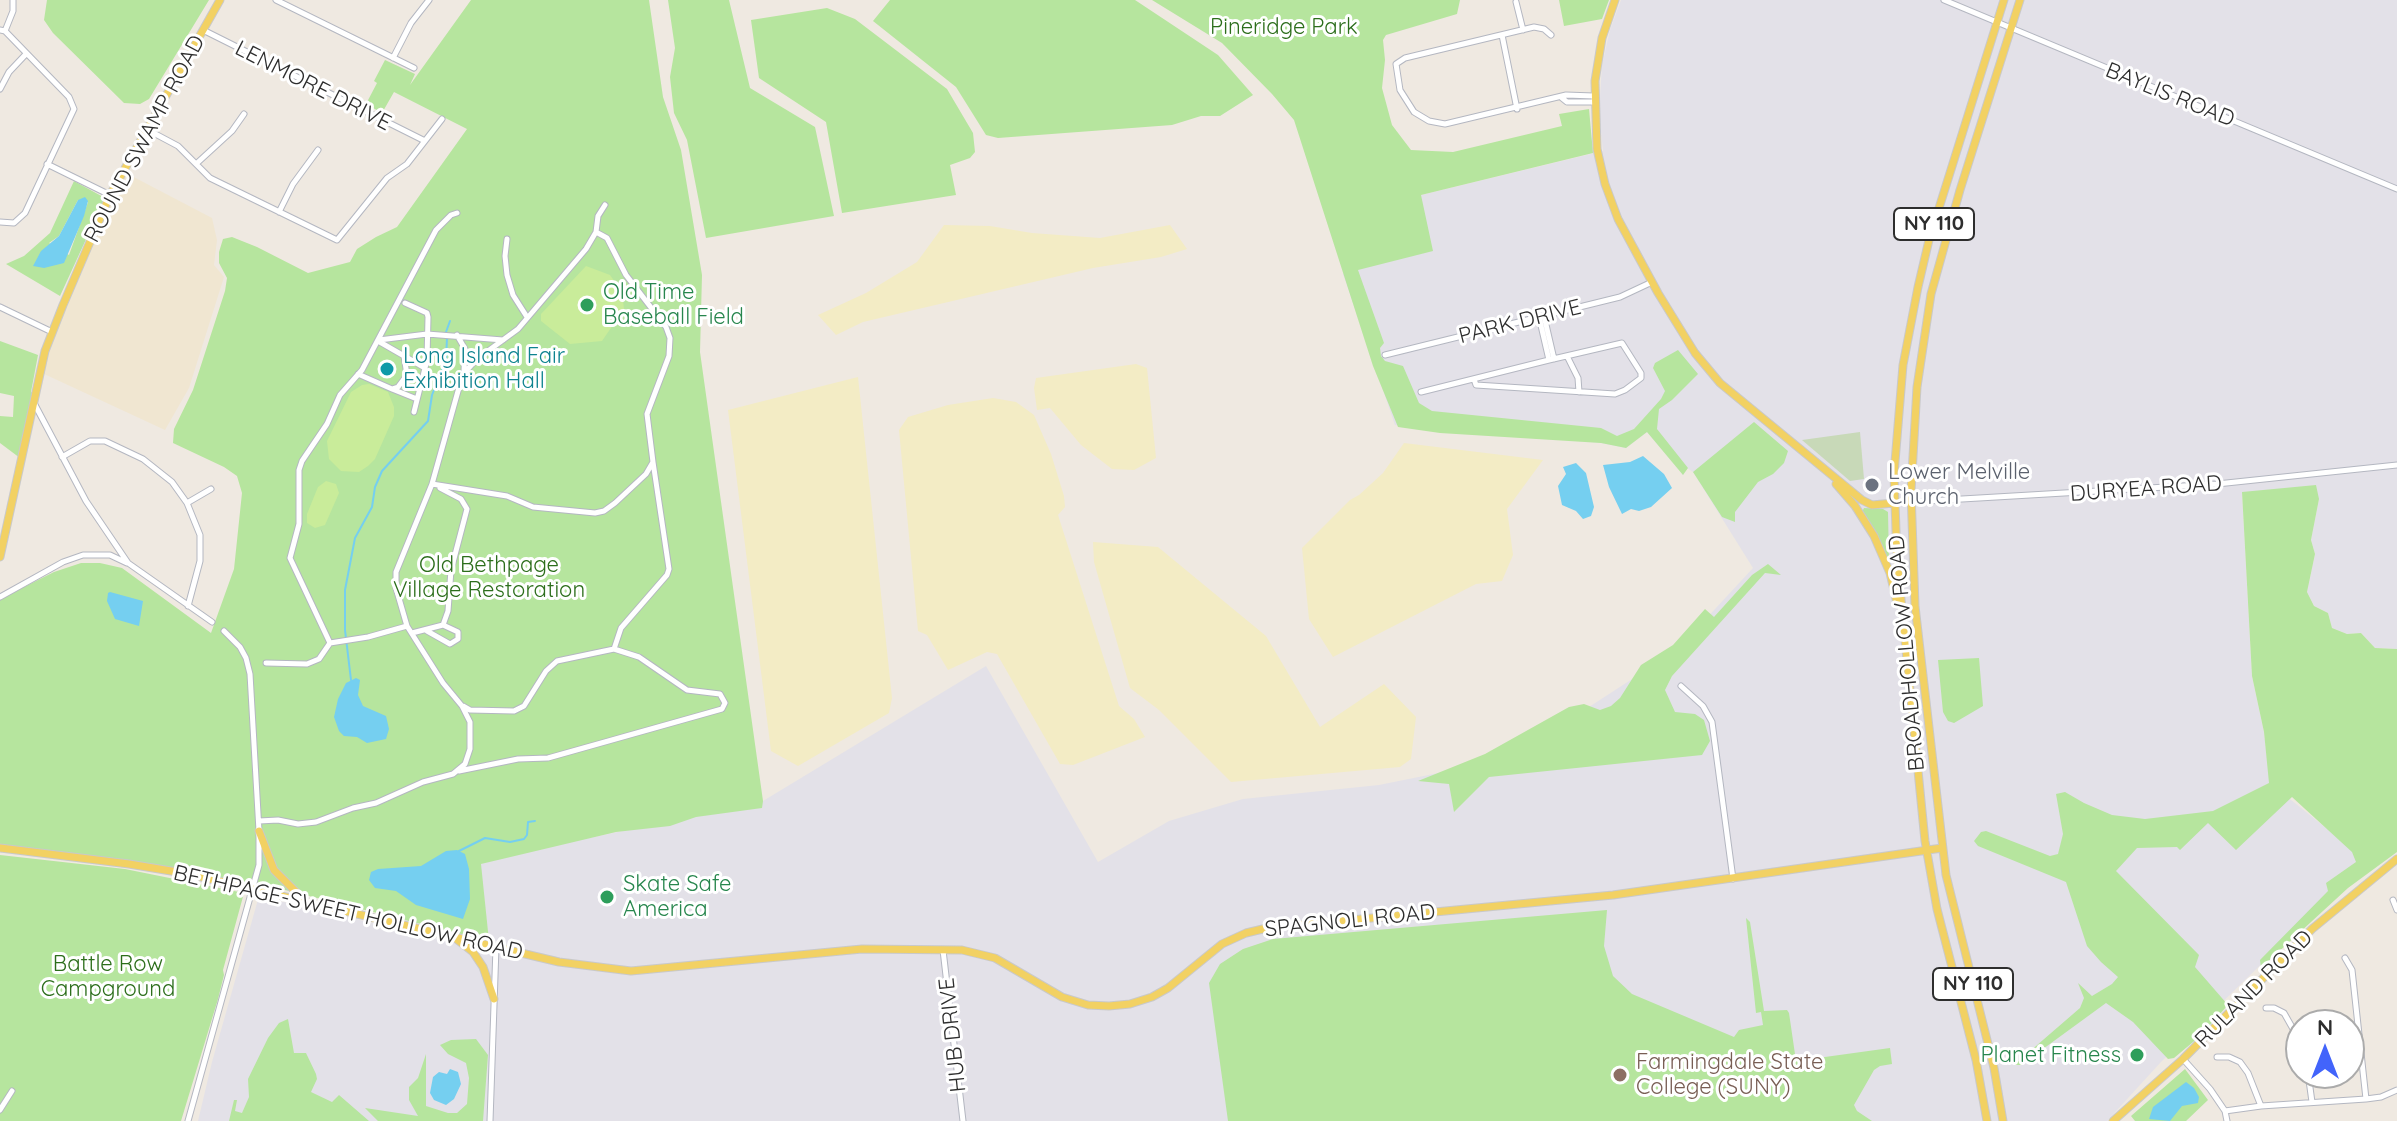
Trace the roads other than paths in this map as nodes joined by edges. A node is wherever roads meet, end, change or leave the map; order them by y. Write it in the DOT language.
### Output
graph roads {
  1 [pos="13,0"];
  2 [pos="220,0"];
  3 [pos="276,0"];
  4 [pos="417,0"];
  5 [pos="1615,0"];
  6 [pos="1944,0"];
  7 [pos="2004,0"];
  8 [pos="2020,0"];
  9 [pos="1516,2"];
  10 [pos="288,3"];
  11 [pos="426,3"];
  12 [pos="1997,23"];
  13 [pos="2011,27"];
  14 [pos="202,30"];
  15 [pos="1523,30"];
  16 [pos="2,31"];
  17 [pos="1502,35"];
  18 [pos="1551,35"];
  19 [pos="26,54"];
  20 [pos="393,58"];
  21 [pos="414,68"];
  22 [pos="0,89"];
  23 [pos="1594,99"];
  24 [pos="1517,109"];
  25 [pos="244,114"];
  26 [pos="442,119"];
  27 [pos="146,129"];
  28 [pos="425,141"];
  29 [pos="318,150"];
  30 [pos="47,164"];
  31 [pos="196,164"];
  32 [pos="2397,189"];
  33 [pos="110,195"];
  34 [pos="605,205"];
  35 [pos="279,212"];
  36 [pos="457,213"];
  37 [pos="0,222"];
  38 [pos="596,232"];
  39 [pos="507,239"];
  40 [pos="1652,282"];
  41 [pos="405,303"];
  42 [pos="0,307"];
  43 [pos="527,317"];
  44 [pos="1542,317"];
  45 [pos="52,332"];
  46 [pos="427,334"];
  47 [pos="449,334"];
  48 [pos="378,340"];
  49 [pos="503,340"];
  50 [pos="1385,355"];
  51 [pos="404,356"];
  52 [pos="1567,356"];
  53 [pos="1552,360"];
  54 [pos="425,368"];
  55 [pos="358,374"];
  56 [pos="462,378"];
  57 [pos="1474,379"];
  58 [pos="392,389"];
  59 [pos="1421,392"];
  60 [pos="1579,392"];
  61 [pos="417,399"];
  62 [pos="34,403"];
  63 [pos="414,412"];
  64 [pos="62,457"];
  65 [pos="653,462"];
  66 [pos="2397,465"];
  67 [pos="1831,475"];
  68 [pos="640,479"];
  69 [pos="656,483"];
  70 [pos="432,484"];
  71 [pos="211,489"];
  72 [pos="460,490"];
  73 [pos="457,498"];
  74 [pos="1911,502"];
  75 [pos="187,503"];
  76 [pos="1894,503"];
  77 [pos="4,524"];
  78 [pos="0,557"];
  79 [pos="128,563"];
  80 [pos="0,597"];
  81 [pos="188,606"];
  82 [pos="212,622"];
  83 [pos="443,625"];
  84 [pos="407,626"];
  85 [pos="1903,626"];
  86 [pos="224,631"];
  87 [pos="427,631"];
  88 [pos="412,633"];
  89 [pos="330,643"];
  90 [pos="614,649"];
  91 [pos="266,663"];
  92 [pos="1681,686"];
  93 [pos="462,706"];
  94 [pos="481,710"];
  95 [pos="470,721"];
  96 [pos="459,771"];
  97 [pos="259,821"];
  98 [pos="259,831"];
  99 [pos="0,848"];
  100 [pos="1942,848"];
  101 [pos="1926,850"];
  102 [pos="2397,859"];
  103 [pos="1734,880"];
  104 [pos="253,889"];
  105 [pos="2393,900"];
  106 [pos="305,901"];
  107 [pos="2397,910"];
  108 [pos="453,936"];
  109 [pos="496,947"];
  110 [pos="942,949"];
  111 [pos="790,957"];
  112 [pos="2345,958"];
  113 [pos="494,999"];
  114 [pos="2266,1008"];
  115 [pos="2285,1015"];
  116 [pos="2217,1057"];
  117 [pos="2183,1059"];
  118 [pos="2310,1089"];
  119 [pos="2397,1090"];
  120 [pos="12,1091"];
  121 [pos="2366,1099"];
  122 [pos="2312,1102"];
  123 [pos="2261,1106"];
  124 [pos="0,1110"];
  125 [pos="2225,1111"];
  126 [pos="188,1121"];
  127 [pos="490,1121"];
  128 [pos="963,1121"];
  129 [pos="1987,1121"];
  130 [pos="2003,1121"];
  131 [pos="2113,1121"];
  132 [pos="2227,1121"];
  1 -- 16 [label="street"];
  2 -- 14 [label="main road, ROUND SWAMP ROAD"];
  3 -- 10 [label="street"];
  4 -- 11 [label="street"];
  5 -- 23 [label="main road"];
  6 -- 12 [label="street, BAYLIS ROAD"];
  7 -- 12 [label="main road, BROADHOLLOW ROAD / NY 110"];
  8 -- 13 [label="main road, BROADHOLLOW ROAD / NY 110"];
  9 -- 15 [label="street"];
  10 -- 20 [label="street"];
  11 -- 20 [label="street"];
  12 -- 13 [label="street, BAYLIS ROAD"];
  12 -- 76 [label="main road, BROADHOLLOW ROAD / NY 110"];
  13 -- 32 [label="street, BAYLIS ROAD"];
  13 -- 74 [label="main road, BROADHOLLOW ROAD / NY 110"];
  14 -- 27 [label="main road, ROUND SWAMP ROAD"];
  14 -- 28 [label="street, LENMORE DRIVE"];
  15 -- 17 [label="street"];
  15 -- 18 [label="street"];
  16 -- 19 [label="street"];
  17 -- 24 [label="street"];
  17 -- 24 [label="street"];
  19 -- 22 [label="street"];
  19 -- 30 [label="street"];
  20 -- 21 [label="street"];
  23 -- 24 [label="street"];
  23 -- 40 [label="main road"];
  25 -- 31 [label="street"];
  26 -- 28 [label="street"];
  27 -- 31 [label="street"];
  27 -- 33 [label="main road, ROUND SWAMP ROAD"];
  28 -- 35 [label="street"];
  29 -- 35 [label="street"];
  30 -- 33 [label="street"];
  30 -- 37 [label="street"];
  31 -- 35 [label="street"];
  33 -- 45 [label="main road, ROUND SWAMP ROAD"];
  34 -- 38 [label="street"];
  36 -- 48 [label="street"];
  38 -- 43 [label="street"];
  38 -- 65 [label="street"];
  39 -- 43 [label="street"];
  40 -- 44 [label="street, PARK DRIVE"];
  40 -- 67 [label="main road"];
  41 -- 46 [label="street"];
  42 -- 45 [label="street"];
  43 -- 49 [label="street"];
  44 -- 50 [label="street, PARK DRIVE"];
  44 -- 53 [label="street"];
  45 -- 62 [label="main road, ROUND SWAMP ROAD"];
  46 -- 47 [label="street"];
  46 -- 48 [label="street"];
  46 -- 54 [label="street"];
  47 -- 49 [label="street"];
  47 -- 56 [label="street"];
  48 -- 51 [label="street"];
  48 -- 55 [label="street"];
  49 -- 56 [label="street"];
  51 -- 54 [label="street"];
  51 -- 58 [label="street"];
  52 -- 53 [label="street"];
  52 -- 60 [label="street"];
  52 -- 60 [label="street"];
  53 -- 57 [label="street"];
  54 -- 61 [label="street"];
  55 -- 58 [label="street"];
  55 -- 89 [label="street"];
  56 -- 70 [label="street"];
  57 -- 59 [label="street"];
  57 -- 60 [label="street"];
  58 -- 61 [label="street"];
  61 -- 63 [label="street"];
  62 -- 64 [label="street"];
  62 -- 77 [label="main road, ROUND SWAMP ROAD"];
  64 -- 75 [label="street"];
  64 -- 79 [label="street"];
  65 -- 68 [label="street"];
  65 -- 69 [label="street"];
  66 -- 74 [label="street, DURYEA ROAD"];
  67 -- 76 [label="main road"];
  67 -- 85 [label="main road"];
  68 -- 69 [label="street"];
  68 -- 72 [label="street"];
  69 -- 90 [label="street"];
  70 -- 72 [label="street"];
  70 -- 73 [label="street"];
  70 -- 84 [label="street"];
  71 -- 75 [label="street"];
  72 -- 73 [label="street"];
  73 -- 83 [label="street"];
  74 -- 76 [label="street, DURYEA ROAD"];
  74 -- 100 [label="main road, BROADHOLLOW ROAD / NY 110"];
  75 -- 81 [label="street"];
  76 -- 85 [label="main road, BROADHOLLOW ROAD / NY 110"];
  77 -- 78 [label="main road, ROUND SWAMP ROAD"];
  79 -- 80 [label="street"];
  79 -- 81 [label="street"];
  81 -- 82 [label="street"];
  83 -- 87 [label="street"];
  83 -- 87 [label="street"];
  84 -- 88 [label="street"];
  84 -- 89 [label="street"];
  85 -- 101 [label="main road, BROADHOLLOW ROAD / NY 110"];
  86 -- 97 [label="street"];
  87 -- 88 [label="street"];
  88 -- 93 [label="street"];
  89 -- 91 [label="street"];
  90 -- 94 [label="street"];
  90 -- 96 [label="street"];
  92 -- 103 [label="street"];
  93 -- 94 [label="street"];
  93 -- 95 [label="street"];
  94 -- 95 [label="street"];
  95 -- 96 [label="street"];
  96 -- 97 [label="street"];
  97 -- 98 [label="street"];
  98 -- 104 [label="street"];
  98 -- 106 [label="main road"];
  99 -- 104 [label="main road, BETHPAGE-SWEET HOLLOW ROAD"];
  100 -- 101 [label="main road, SPAGNOLI ROAD"];
  100 -- 130 [label="main road, BROADHOLLOW ROAD / NY 110"];
  101 -- 103 [label="main road, SPAGNOLI ROAD"];
  101 -- 129 [label="main road, BROADHOLLOW ROAD / NY 110"];
  102 -- 117 [label="main road, RULAND ROAD"];
  103 -- 110 [label="main road, SPAGNOLI ROAD"];
  104 -- 106 [label="main road, BETHPAGE-SWEET HOLLOW ROAD"];
  104 -- 126 [label="street"];
  105 -- 107 [label="street"];
  106 -- 108 [label="main road, BETHPAGE-SWEET HOLLOW ROAD"];
  108 -- 109 [label="main road, BETHPAGE-SWEET HOLLOW ROAD"];
  108 -- 113 [label="main road"];
  109 -- 111 [label="main road, BETHPAGE-SWEET HOLLOW ROAD"];
  109 -- 113 [label="street"];
  110 -- 111 [label="main road, SPAGNOLI ROAD"];
  110 -- 128 [label="street, HUB DRIVE"];
  112 -- 121 [label="street"];
  113 -- 127 [label="street"];
  114 -- 115 [label="street"];
  116 -- 123 [label="street"];
  117 -- 125 [label="street"];
  117 -- 131 [label="main road, RULAND ROAD"];
  118 -- 122 [label="street"];
  119 -- 121 [label="street"];
  120 -- 124 [label="street"];
  121 -- 122 [label="street"];
  122 -- 123 [label="street"];
  123 -- 125 [label="street"];
  125 -- 132 [label="street"];
}
